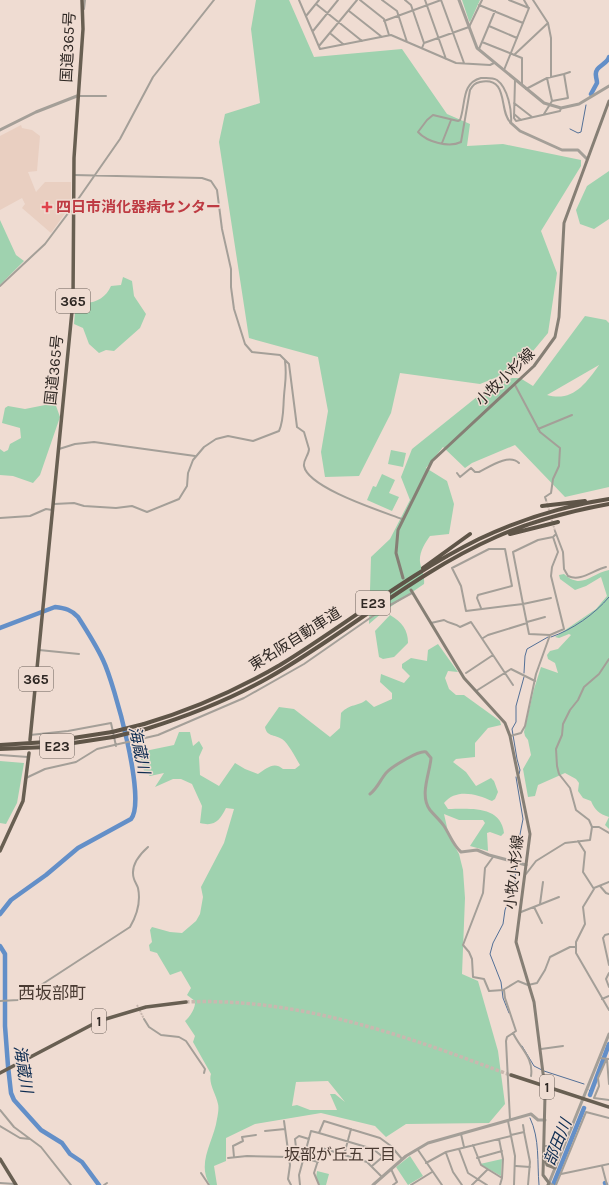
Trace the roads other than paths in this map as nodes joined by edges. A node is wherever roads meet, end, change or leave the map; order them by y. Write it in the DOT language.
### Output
graph roads {
  1 [pos="84,0"];
  2 [pos="214,0"];
  3 [pos="300,0"];
  4 [pos="319,0"];
  5 [pos="338,0"];
  6 [pos="359,0"];
  7 [pos="382,0"];
  8 [pos="405,0"];
  9 [pos="425,0"];
  10 [pos="442,0"];
  11 [pos="459,0"];
  12 [pos="482,0"];
  13 [pos="509,0"];
  14 [pos="524,0"];
  15 [pos="533,0"];
  16 [pos="316,4"];
  17 [pos="480,5"];
  18 [pos="427,6"];
  19 [pos="529,8"];
  20 [pos="349,11"];
  21 [pos="413,11"];
  22 [pos="495,11"];
  23 [pos="328,13"];
  24 [pos="306,16"];
  25 [pos="398,16"];
  26 [pos="384,21"];
  27 [pos="340,22"];
  28 [pos="523,23"];
  29 [pos="548,23"];
  30 [pos="489,26"];
  31 [pos="469,27"];
  32 [pos="313,31"];
  33 [pos="453,33"];
  34 [pos="331,34"];
  35 [pos="389,35"];
  36 [pos="382,37"];
  37 [pos="438,38"];
  38 [pos="517,38"];
  39 [pos="362,41"];
  40 [pos="407,42"];
  41 [pos="482,42"];
  42 [pos="424,43"];
  43 [pos="343,44"];
  44 [pos="319,46"];
  45 [pos="422,48"];
  46 [pos="479,50"];
  47 [pos="511,53"];
  48 [pos="514,55"];
  49 [pos="446,59"];
  50 [pos="464,63"];
  51 [pos="494,63"];
  52 [pos="504,71"];
  53 [pos="570,72"];
  54 [pos="564,74"];
  55 [pos="551,77"];
  56 [pos="547,78"];
  57 [pos="514,80"];
  58 [pos="521,85"];
  59 [pos="609,86"];
  60 [pos="526,89"];
  61 [pos="77,96"];
  62 [pos="106,96"];
  63 [pos="552,101"];
  64 [pos="609,101"];
  65 [pos="514,103"];
  66 [pos="549,106"];
  67 [pos="561,108"];
  68 [pos="514,113"];
  69 [pos="543,115"];
  70 [pos="532,117"];
  71 [pos="451,120"];
  72 [pos="521,120"];
  73 [pos="511,123"];
  74 [pos="0,130"];
  75 [pos="442,143"];
  76 [pos="587,159"];
  77 [pos="74,175"];
  78 [pos="95,176"];
  79 [pos="74,206"];
  80 [pos="74,211"];
  81 [pos="0,286"];
  82 [pos="284,360"];
  83 [pos="515,384"];
  84 [pos="572,415"];
  85 [pos="538,429"];
  86 [pos="58,450"];
  87 [pos="196,456"];
  88 [pos="519,463"];
  89 [pos="457,473"];
  90 [pos="609,499"];
  91 [pos="546,500"];
  92 [pos="53,504"];
  93 [pos="609,504"];
  94 [pos="542,506"];
  95 [pos="52,510"];
  96 [pos="0,518"];
  97 [pos="402,519"];
  98 [pos="558,522"];
  99 [pos="470,534"];
  100 [pos="553,537"];
  101 [pos="481,544"];
  102 [pos="606,567"];
  103 [pos="403,578"];
  104 [pos="394,589"];
  105 [pos="411,591"];
  106 [pos="551,598"];
  107 [pos="523,604"];
  108 [pos="481,608"];
  109 [pos="545,618"];
  110 [pos="430,622"];
  111 [pos="527,622"];
  112 [pos="549,636"];
  113 [pos="482,639"];
  114 [pos="38,650"];
  115 [pos="79,654"];
  116 [pos="493,655"];
  117 [pos="609,659"];
  118 [pos="504,672"];
  119 [pos="466,673"];
  120 [pos="535,681"];
  121 [pos="513,685"];
  122 [pos="475,692"];
  123 [pos="145,727"];
  124 [pos="30,735"];
  125 [pos="113,735"];
  126 [pos="511,735"];
  127 [pos="30,740"];
  128 [pos="0,745"];
  129 [pos="116,746"];
  130 [pos="0,749"];
  131 [pos="0,755"];
  132 [pos="28,755"];
  133 [pos="26,778"];
  134 [pos="370,794"];
  135 [pos="592,827"];
  136 [pos="609,833"];
  137 [pos="578,842"];
  138 [pos="148,847"];
  139 [pos="0,851"];
  140 [pos="493,856"];
  141 [pos="526,865"];
  142 [pos="525,874"];
  143 [pos="543,882"];
  144 [pos="609,882"];
  145 [pos="600,886"];
  146 [pos="594,888"];
  147 [pos="609,894"];
  148 [pos="559,897"];
  149 [pos="540,904"];
  150 [pos="534,907"];
  151 [pos="521,912"];
  152 [pos="542,923"];
  153 [pos="609,934"];
  154 [pos="576,947"];
  155 [pos="609,965"];
  156 [pos="609,973"];
  157 [pos="528,985"];
  158 [pos="609,987"];
  159 [pos="503,990"];
  160 [pos="609,996"];
  161 [pos="602,998"];
  162 [pos="0,1001"];
  163 [pos="186,1002"];
  164 [pos="609,1010"];
  165 [pos="144,1019"];
  166 [pos="514,1032"];
  167 [pos="609,1034"];
  168 [pos="563,1046"];
  169 [pos="541,1049"];
  170 [pos="600,1058"];
  171 [pos="607,1060"];
  172 [pos="0,1073"];
  173 [pos="204,1073"];
  174 [pos="511,1075"];
  175 [pos="531,1076"];
  176 [pos="609,1084"];
  177 [pos="582,1100"];
  178 [pos="609,1100"];
  179 [pos="609,1108"];
  180 [pos="0,1110"];
  181 [pos="609,1118"];
  182 [pos="509,1120"];
  183 [pos="545,1120"];
  184 [pos="284,1121"];
  185 [pos="523,1125"];
  186 [pos="0,1126"];
  187 [pos="285,1129"];
  188 [pos="351,1129"];
  189 [pos="265,1131"];
  190 [pos="461,1132"];
  191 [pos="524,1132"];
  192 [pos="319,1133"];
  193 [pos="256,1135"];
  194 [pos="511,1135"];
  195 [pos="30,1139"];
  196 [pos="309,1139"];
  197 [pos="499,1139"];
  198 [pos="348,1142"];
  199 [pos="473,1145"];
  200 [pos="544,1146"];
  201 [pos="464,1147"];
  202 [pos="393,1148"];
  203 [pos="417,1149"];
  204 [pos="459,1149"];
  205 [pos="502,1151"];
  206 [pos="562,1151"];
  207 [pos="446,1152"];
  208 [pos="544,1152"];
  209 [pos="344,1155"];
  210 [pos="289,1157"];
  211 [pos="383,1157"];
  212 [pos="228,1158"];
  213 [pos="234,1158"];
  214 [pos="304,1158"];
  215 [pos="477,1158"];
  216 [pos="0,1159"];
  217 [pos="402,1159"];
  218 [pos="318,1162"];
  219 [pos="426,1163"];
  220 [pos="609,1164"];
  221 [pos="372,1166"];
  222 [pos="516,1166"];
  223 [pos="602,1166"];
  224 [pos="530,1167"];
  225 [pos="555,1168"];
  226 [pos="391,1169"];
  227 [pos="487,1170"];
  228 [pos="432,1172"];
  229 [pos="201,1173"];
  230 [pos="561,1174"];
  231 [pos="382,1177"];
  232 [pos="502,1178"];
  233 [pos="477,1180"];
  234 [pos="0,1183"];
  235 [pos="15,1184"];
  236 [pos="550,1184"];
  237 [pos="71,1185"];
  238 [pos="209,1185"];
  239 [pos="291,1185"];
  240 [pos="300,1185"];
  241 [pos="319,1185"];
  242 [pos="372,1185"];
  243 [pos="393,1185"];
  244 [pos="411,1185"];
  245 [pos="442,1185"];
  246 [pos="462,1185"];
  247 [pos="472,1185"];
  248 [pos="486,1185"];
  249 [pos="500,1185"];
  250 [pos="514,1185"];
  251 [pos="528,1185"];
  252 [pos="556,1185"];
  253 [pos="607,1185"];
  1 -- 61 [label="highway, 国道365号 / 365"];
  2 -- 78 [label="street"];
  3 -- 24 [label="street"];
  4 -- 16 [label="street"];
  5 -- 23 [label="street"];
  6 -- 20 [label="street"];
  6 -- 26 [label="street"];
  7 -- 25 [label="street"];
  8 -- 21 [label="street"];
  9 -- 18 [label="street"];
  10 -- 18 [label="street"];
  10 -- 33 [label="street"];
  11 -- 31 [label="street"];
  12 -- 17 [label="street"];
  13 -- 19 [label="street"];
  14 -- 19 [label="street"];
  15 -- 29 [label="street"];
  16 -- 23 [label="street"];
  16 -- 24 [label="street"];
  17 -- 22 [label="street"];
  17 -- 31 [label="street"];
  18 -- 21 [label="street"];
  18 -- 37 [label="street"];
  19 -- 28 [label="street"];
  20 -- 27 [label="street"];
  20 -- 36 [label="street"];
  21 -- 25 [label="street"];
  21 -- 42 [label="street"];
  22 -- 28 [label="street"];
  22 -- 30 [label="street"];
  23 -- 27 [label="street"];
  23 -- 32 [label="street"];
  24 -- 32 [label="street"];
  25 -- 26 [label="street"];
  25 -- 40 [label="street"];
  26 -- 35 [label="street"];
  27 -- 34 [label="street"];
  27 -- 39 [label="street"];
  28 -- 38 [label="street"];
  29 -- 48 [label="street"];
  29 -- 55 [label="street"];
  30 -- 38 [label="street"];
  30 -- 41 [label="street"];
  31 -- 33 [label="street"];
  31 -- 46 [label="street"];
  32 -- 44 [label="street"];
  33 -- 37 [label="street"];
  33 -- 50 [label="street"];
  34 -- 43 [label="street"];
  34 -- 44 [label="street"];
  35 -- 36 [label="street"];
  35 -- 40 [label="street"];
  36 -- 39 [label="street"];
  37 -- 42 [label="street"];
  37 -- 49 [label="street"];
  38 -- 47 [label="street"];
  39 -- 43 [label="street"];
  40 -- 45 [label="street"];
  41 -- 46 [label="street"];
  41 -- 47 [label="street"];
  42 -- 45 [label="street"];
  43 -- 44 [label="street"];
  45 -- 49 [label="street"];
  46 -- 51 [label="street"];
  47 -- 48 [label="street"];
  47 -- 52 [label="street"];
  48 -- 58 [label="street"];
  49 -- 50 [label="street"];
  50 -- 51 [label="street"];
  51 -- 52 [label="street"];
  52 -- 57 [label="street"];
  53 -- 54 [label="street"];
  54 -- 55 [label="street"];
  54 -- 63 [label="street"];
  55 -- 56 [label="street"];
  56 -- 60 [label="street"];
  56 -- 63 [label="street"];
  57 -- 58 [label="street"];
  57 -- 65 [label="street"];
  58 -- 60 [label="street"];
  59 -- 67 [label="street"];
  60 -- 66 [label="street"];
  61 -- 62 [label="street"];
  61 -- 74 [label="street"];
  61 -- 77 [label="highway, 国道365号 / 365"];
  63 -- 66 [label="street"];
  64 -- 76 [label="main road, 小牧小杉線"];
  65 -- 68 [label="street"];
  65 -- 70 [label="street"];
  66 -- 67 [label="street"];
  66 -- 69 [label="street"];
  67 -- 69 [label="street"];
  68 -- 72 [label="street"];
  68 -- 72 [label="street"];
  69 -- 70 [label="street"];
  70 -- 72 [label="street"];
  71 -- 73 [label="street"];
  71 -- 75 [label="street"];
  71 -- 75 [label="street"];
  73 -- 75 [label="street"];
  73 -- 76 [label="street"];
  76 -- 83 [label="main road, 小牧小杉線"];
  77 -- 78 [label="street"];
  77 -- 79 [label="highway, 国道365号 / 365"];
  78 -- 79 [label="street"];
  78 -- 82 [label="street"];
  79 -- 80 [label="highway, 国道365号 / 365"];
  80 -- 81 [label="street"];
  80 -- 86 [label="highway, 国道365号 / 365"];
  82 -- 87 [label="street"];
  82 -- 97 [label="street"];
  83 -- 85 [label="street"];
  83 -- 97 [label="main road, 小牧小杉線"];
  84 -- 85 [label="street"];
  85 -- 91 [label="street"];
  86 -- 87 [label="street"];
  86 -- 92 [label="highway, 国道365号 / 365"];
  87 -- 92 [label="street"];
  88 -- 89 [label="street"];
  90 -- 94 [label="highway"];
  90 -- 104 [label="highway, 東名阪自動車道 / E23"];
  92 -- 95 [label="highway, 国道365号 / 365"];
  93 -- 101 [label="highway, 東名阪自動車道 / E23"];
  95 -- 96 [label="street"];
  95 -- 114 [label="highway, 国道365号 / 365"];
  97 -- 103 [label="main road, 小牧小杉線"];
  98 -- 101 [label="highway"];
  99 -- 104 [label="highway"];
  100 -- 102 [label="street"];
  100 -- 107 [label="street"];
  100 -- 112 [label="street"];
  101 -- 123 [label="highway, 東名阪自動車道 / E23"];
  104 -- 123 [label="highway, 東名阪自動車道 / E23"];
  105 -- 110 [label="main road, 小牧小杉線"];
  105 -- 129 [label="street"];
  106 -- 107 [label="street"];
  107 -- 108 [label="street"];
  107 -- 111 [label="street"];
  108 -- 108 [label="street"];
  109 -- 111 [label="street"];
  110 -- 113 [label="street"];
  110 -- 122 [label="main road, 小牧小杉線"];
  111 -- 112 [label="street"];
  111 -- 113 [label="street"];
  112 -- 120 [label="street"];
  113 -- 116 [label="street"];
  114 -- 115 [label="street"];
  114 -- 124 [label="highway, 国道365号 / 365"];
  116 -- 118 [label="street"];
  116 -- 119 [label="street"];
  117 -- 135 [label="street"];
  118 -- 120 [label="street"];
  118 -- 121 [label="street"];
  118 -- 122 [label="street"];
  120 -- 126 [label="street"];
  122 -- 126 [label="main road, 小牧小杉線"];
  123 -- 125 [label="highway, 東名阪自動車道 / E23, bridge"];
  124 -- 127 [label="highway, 国道365号 / 365"];
  124 -- 129 [label="street"];
  125 -- 128 [label="highway, 東名阪自動車道 / E23"];
  125 -- 130 [label="highway, 東名阪自動車道 / E23"];
  126 -- 141 [label="main road, 小牧小杉線"];
  129 -- 133 [label="street"];
  131 -- 132 [label="street"];
  132 -- 133 [label="highway"];
  133 -- 139 [label="highway"];
  134 -- 140 [label="street"];
  135 -- 136 [label="street"];
  135 -- 137 [label="street"];
  137 -- 142 [label="street"];
  137 -- 146 [label="street"];
  138 -- 162 [label="street"];
  140 -- 141 [label="street"];
  140 -- 159 [label="street"];
  141 -- 142 [label="main road, 小牧小杉線"];
  142 -- 151 [label="main road, 小牧小杉線"];
  143 -- 149 [label="street"];
  144 -- 145 [label="street"];
  145 -- 146 [label="street"];
  145 -- 147 [label="street"];
  146 -- 154 [label="street"];
  148 -- 149 [label="street"];
  149 -- 150 [label="street"];
  150 -- 151 [label="street"];
  150 -- 152 [label="street"];
  151 -- 157 [label="main road, 小牧小杉線"];
  153 -- 155 [label="street"];
  154 -- 157 [label="street"];
  154 -- 161 [label="street"];
  156 -- 158 [label="street"];
  157 -- 159 [label="street"];
  157 -- 169 [label="main road, 小牧小杉線"];
  159 -- 166 [label="street"];
  160 -- 161 [label="street"];
  161 -- 164 [label="street"];
  163 -- 172 [label="highway, 1"];
  165 -- 173 [label="street"];
  166 -- 175 [label="street"];
  166 -- 182 [label="street"];
  167 -- 170 [label="street"];
  168 -- 169 [label="street"];
  169 -- 183 [label="main road, 小牧小杉線, bridge"];
  170 -- 171 [label="street"];
  170 -- 177 [label="street"];
  171 -- 176 [label="street"];
  171 -- 178 [label="street"];
  174 -- 177 [label="highway, 1"];
  177 -- 179 [label="highway, 1"];
  177 -- 206 [label="street"];
  180 -- 195 [label="street"];
  181 -- 230 [label="street"];
  182 -- 183 [label="street"];
  182 -- 190 [label="street"];
  182 -- 194 [label="street"];
  183 -- 200 [label="main road, 小牧小杉線"];
  184 -- 187 [label="street"];
  185 -- 191 [label="street"];
  186 -- 195 [label="street"];
  187 -- 189 [label="street"];
  187 -- 210 [label="street"];
  188 -- 192 [label="street"];
  188 -- 198 [label="street"];
  188 -- 202 [label="street"];
  190 -- 201 [label="street"];
  190 -- 203 [label="street"];
  191 -- 194 [label="street"];
  191 -- 224 [label="street"];
  192 -- 196 [label="street"];
  192 -- 198 [label="street"];
  193 -- 213 [label="street"];
  194 -- 197 [label="street"];
  194 -- 222 [label="street"];
  195 -- 237 [label="street"];
  196 -- 214 [label="street"];
  196 -- 214 [label="street"];
  197 -- 199 [label="street"];
  197 -- 205 [label="street"];
  198 -- 209 [label="street"];
  198 -- 211 [label="street"];
  199 -- 201 [label="street"];
  199 -- 215 [label="street"];
  200 -- 206 [label="street"];
  200 -- 208 [label="main road, 小牧小杉線"];
  201 -- 204 [label="street"];
  202 -- 211 [label="street"];
  202 -- 217 [label="street"];
  203 -- 217 [label="street"];
  203 -- 219 [label="street"];
  204 -- 207 [label="street"];
  204 -- 233 [label="street"];
  205 -- 215 [label="street"];
  205 -- 232 [label="street"];
  206 -- 225 [label="street"];
  207 -- 219 [label="street"];
  207 -- 246 [label="street"];
  208 -- 225 [label="main road"];
  208 -- 236 [label="main road, 小牧小杉線"];
  209 -- 218 [label="street"];
  209 -- 221 [label="street"];
  210 -- 213 [label="street"];
  210 -- 239 [label="street"];
  211 -- 221 [label="street"];
  212 -- 213 [label="street"];
  214 -- 218 [label="street"];
  214 -- 240 [label="street"];
  215 -- 227 [label="street"];
  216 -- 235 [label="highway"];
  217 -- 226 [label="street"];
  218 -- 241 [label="street"];
  219 -- 228 [label="street"];
  220 -- 223 [label="street"];
  221 -- 231 [label="street"];
  222 -- 224 [label="street"];
  222 -- 250 [label="street"];
  223 -- 230 [label="street"];
  223 -- 253 [label="street"];
  224 -- 251 [label="street"];
  225 -- 236 [label="street"];
  226 -- 231 [label="street"];
  226 -- 243 [label="street"];
  227 -- 232 [label="street"];
  227 -- 233 [label="street"];
  228 -- 244 [label="street"];
  228 -- 245 [label="street"];
  229 -- 238 [label="street"];
  230 -- 252 [label="street"];
  231 -- 242 [label="street"];
  232 -- 249 [label="street"];
  233 -- 247 [label="street"];
  233 -- 248 [label="street"];
  234 -- 235 [label="street"];
}
